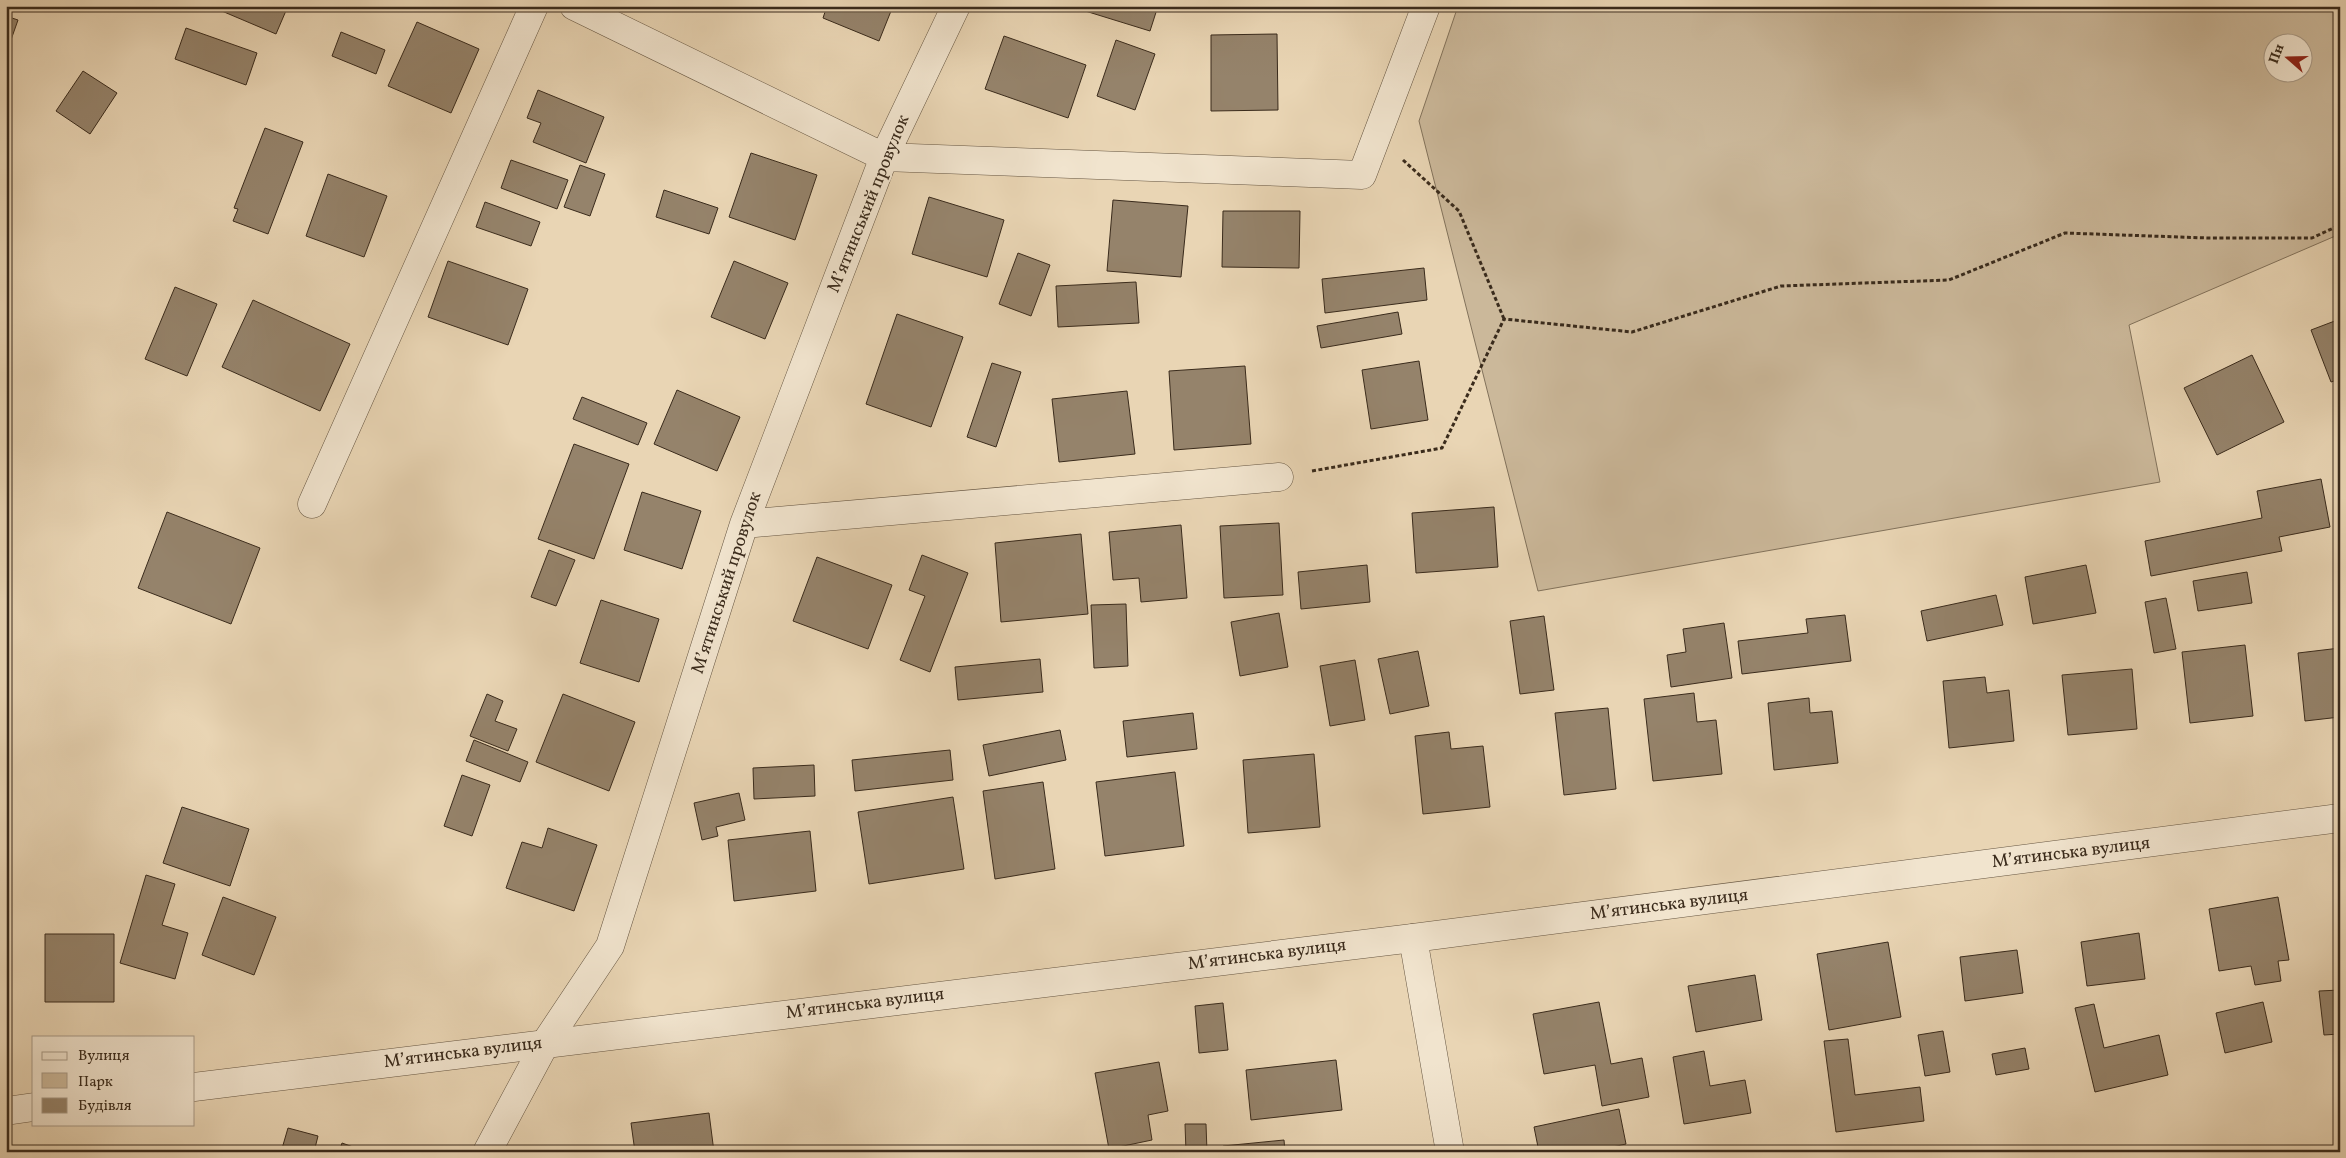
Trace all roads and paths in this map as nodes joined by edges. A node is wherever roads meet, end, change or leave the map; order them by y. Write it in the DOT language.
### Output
graph roads {
  1 [pos="534,6"];
  2 [pos="574,6"];
  3 [pos="956,6"];
  4 [pos="1426,6"];
  5 [pos="1376,137"];
  6 [pos="884,157"];
  7 [pos="2340,225"];
  8 [pos="1504,318"];
  9 [pos="1279,477"];
  10 [pos="312,504"];
  11 [pos="744,524"];
  12 [pos="2340,818"];
  13 [pos="1413,938"];
  14 [pos="546,1042"];
  15 [pos="195,1087"];
  16 [pos="32,1107"];
  17 [pos="6,1110"];
  18 [pos="487,1152"];
  19 [pos="1450,1152"];
  1 -- 10 [label="street"];
  2 -- 6 [label="street"];
  3 -- 6 [label="street, Мʼятинський провулок"];
  4 -- 5 [label="street"];
  5 -- 6 [label="street"];
  5 -- 8 [label="path"];
  6 -- 11 [label="street, Мʼятинський провулок"];
  7 -- 8 [label="path"];
  8 -- 9 [label="path"];
  9 -- 11 [label="street"];
  11 -- 14 [label="street, Мʼятинський провулок"];
  12 -- 13 [label="street, Мʼятинська вулиця"];
  13 -- 14 [label="street, Мʼятинська вулиця"];
  13 -- 19 [label="street"];
  14 -- 15 [label="street, Мʼятинська вулиця"];
  14 -- 18 [label="street, Мʼятинський провулок"];
  16 -- 17 [label="street"];
}
